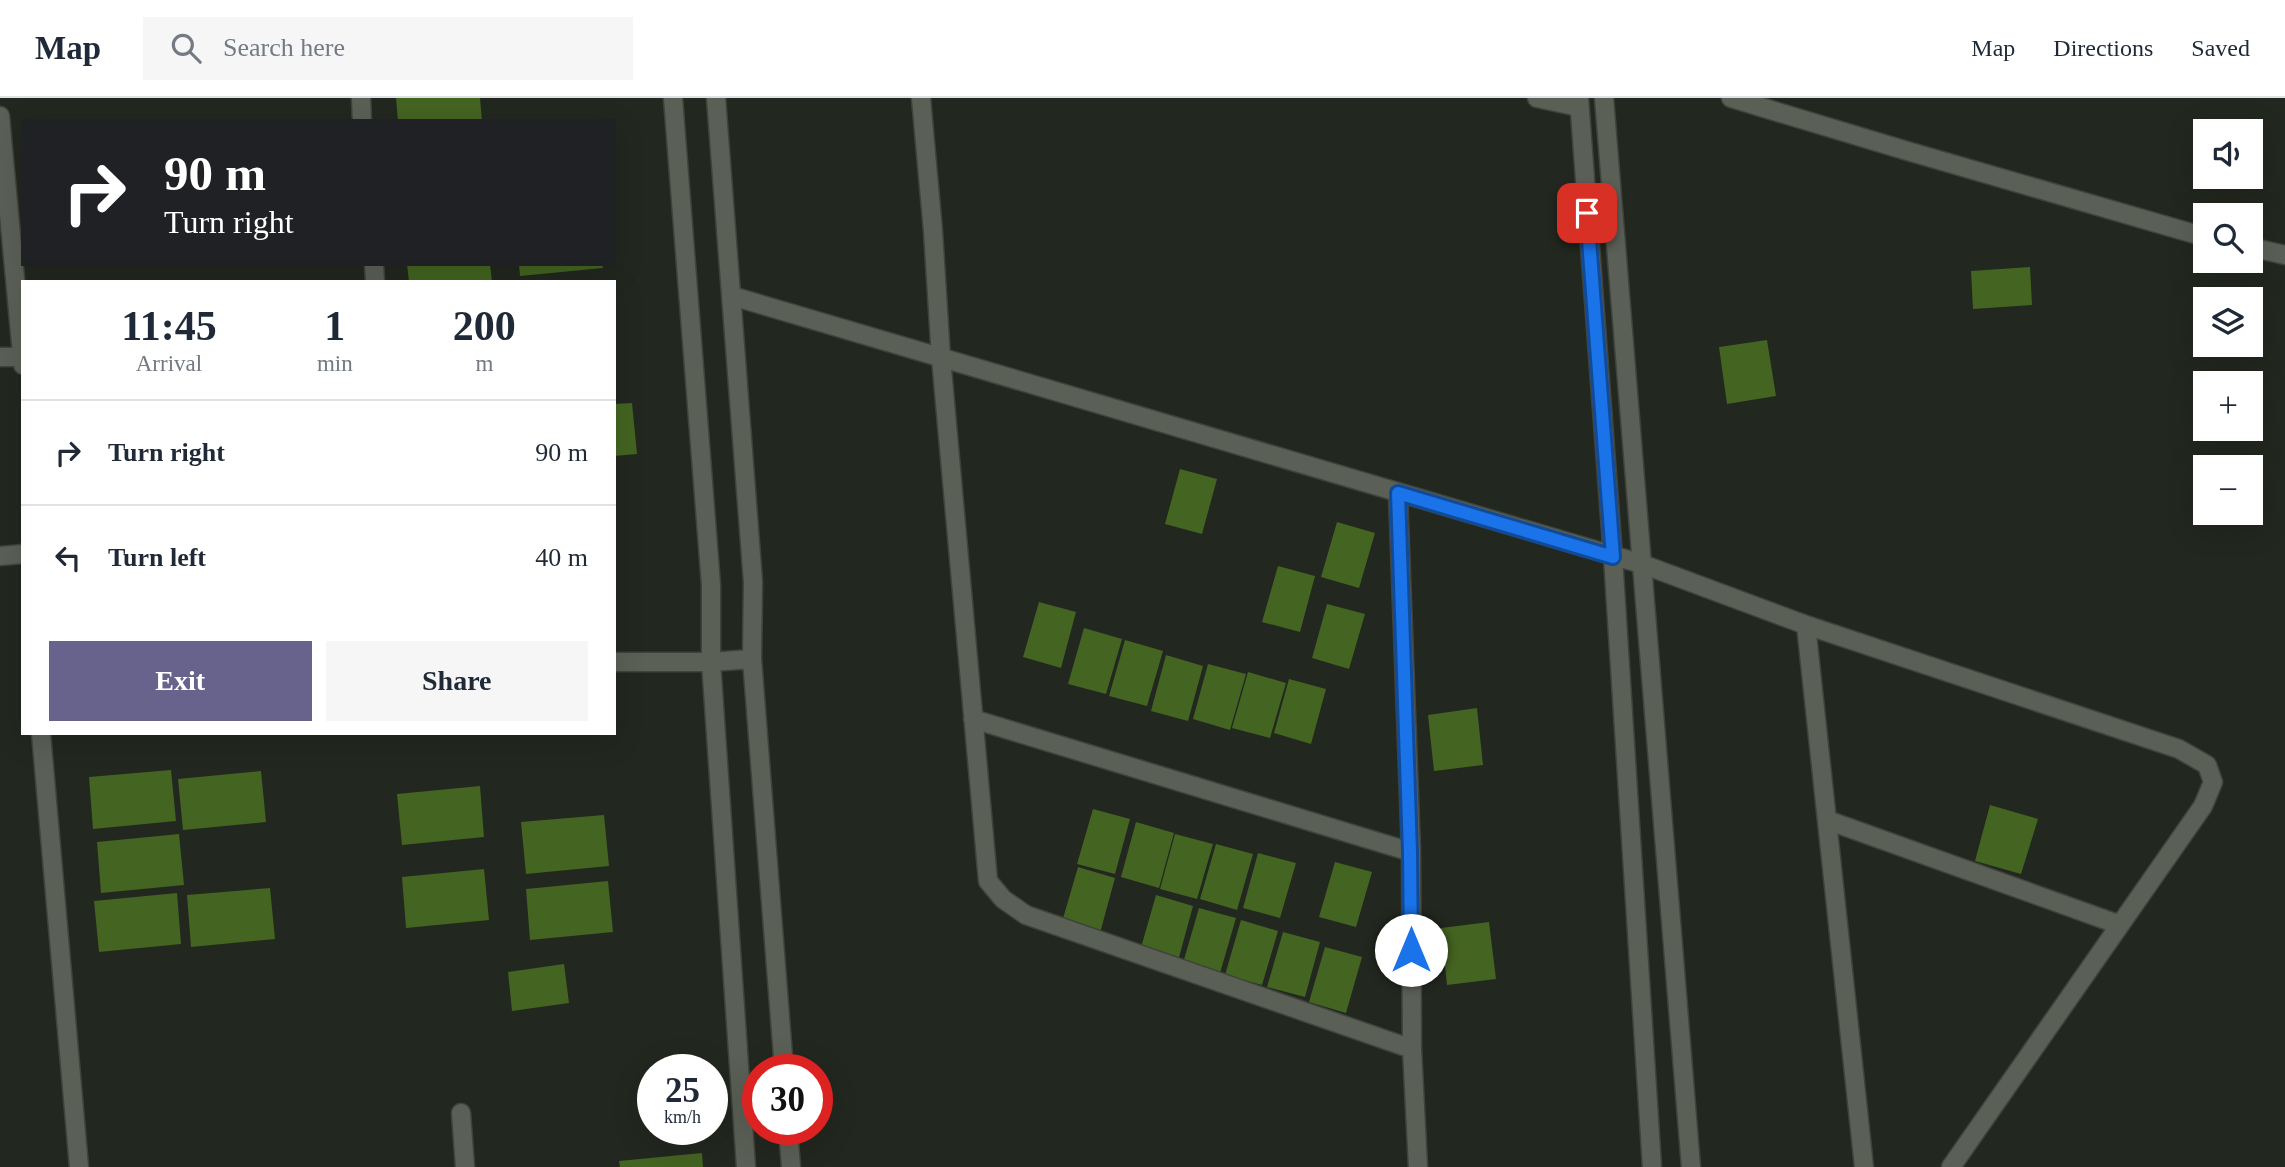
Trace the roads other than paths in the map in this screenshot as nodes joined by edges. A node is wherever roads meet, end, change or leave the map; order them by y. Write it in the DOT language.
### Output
graph roads {
  1 [pos="361,98"];
  2 [pos="673,98"];
  3 [pos="716,98"];
  4 [pos="921,98"];
  5 [pos="1537,98"];
  6 [pos="1604,98"];
  7 [pos="1731,98"];
  8 [pos="1579,103"];
  9 [pos="0,116"];
  10 [pos="362,119"];
  11 [pos="14,169"];
  12 [pos="2193,234"];
  13 [pos="2263,250"];
  14 [pos="2285,255"];
  15 [pos="732,296"];
  16 [pos="21,334"];
  17 [pos="0,357"];
  18 [pos="21,358"];
  19 [pos="941,358"];
  20 [pos="1398,493"];
  21 [pos="21,554"];
  22 [pos="0,556"];
  23 [pos="1613,557"];
  24 [pos="1642,564"];
  25 [pos="1806,625"];
  26 [pos="752,659"];
  27 [pos="616,662"];
  28 [pos="711,662"];
  29 [pos="973,719"];
  30 [pos="41,735"];
  31 [pos="1827,820"];
  32 [pos="1410,852"];
  33 [pos="2120,925"];
  34 [pos="1412,1049"];
  35 [pos="783,1054"];
  36 [pos="461,1113"];
  37 [pos="789,1145"];
  38 [pos="79,1167"];
  39 [pos="465,1167"];
  40 [pos="746,1167"];
  41 [pos="791,1167"];
  42 [pos="1418,1167"];
  43 [pos="1652,1167"];
  44 [pos="1691,1167"];
  45 [pos="1864,1167"];
  46 [pos="1951,1167"];
  1 -- 10 [label="street"];
  2 -- 28 [label="street"];
  3 -- 15 [label="street"];
  4 -- 19 [label="street"];
  5 -- 8 [label="street"];
  6 -- 24 [label="street"];
  7 -- 12 [label="street"];
  8 -- 23 [label="street"];
  9 -- 11 [label="street"];
  11 -- 16 [label="street"];
  13 -- 14 [label="street"];
  15 -- 19 [label="street"];
  15 -- 26 [label="street"];
  17 -- 18 [label="street"];
  19 -- 20 [label="street"];
  19 -- 29 [label="street"];
  20 -- 23 [label="street"];
  20 -- 32 [label="street"];
  21 -- 22 [label="street"];
  23 -- 24 [label="street"];
  23 -- 43 [label="street"];
  24 -- 25 [label="street"];
  24 -- 44 [label="street"];
  25 -- 31 [label="street"];
  25 -- 33 [label="street"];
  26 -- 28 [label="street"];
  26 -- 35 [label="street"];
  27 -- 28 [label="street"];
  28 -- 40 [label="street"];
  29 -- 32 [label="street"];
  29 -- 34 [label="street"];
  30 -- 38 [label="street"];
  31 -- 33 [label="street"];
  31 -- 45 [label="street"];
  32 -- 34 [label="street"];
  33 -- 46 [label="street"];
  34 -- 42 [label="street"];
  36 -- 39 [label="street"];
  37 -- 41 [label="street"];
}
